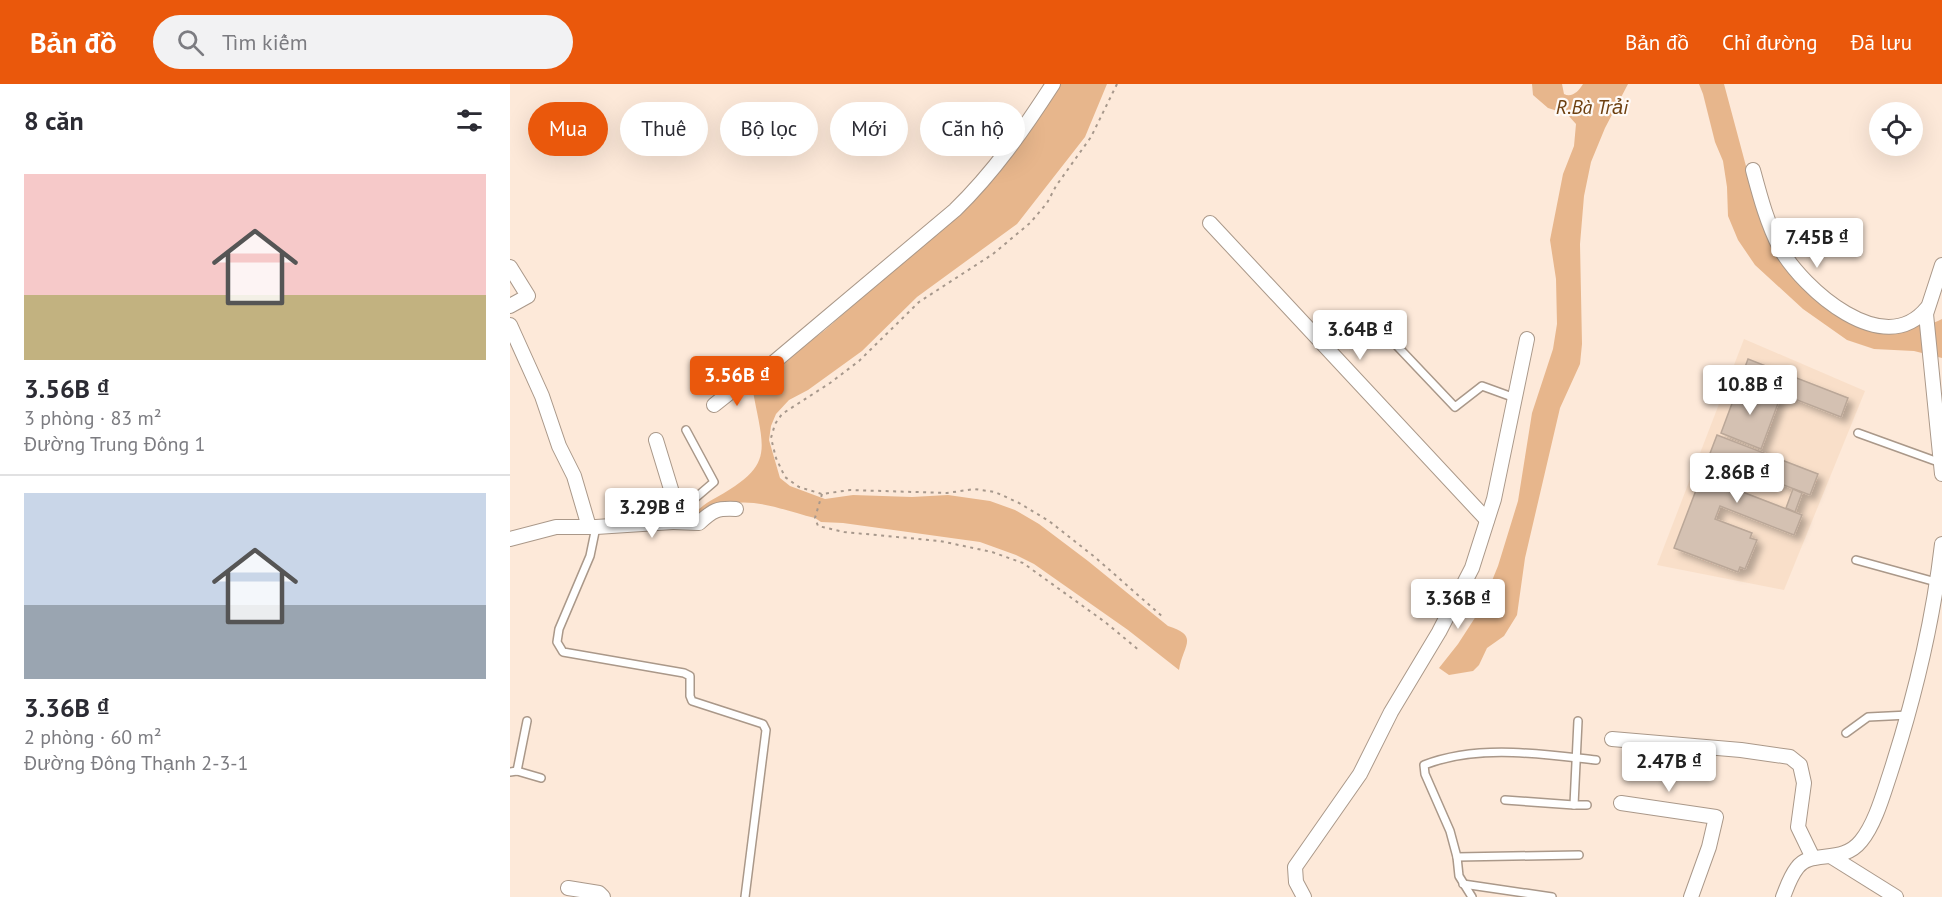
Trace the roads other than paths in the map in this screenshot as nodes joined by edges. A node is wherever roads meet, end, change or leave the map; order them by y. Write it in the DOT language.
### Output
graph roads {
  1 [pos="1053,84"];
  2 [pos="1753,170"];
  3 [pos="1210,223"];
  4 [pos="1942,265"];
  5 [pos="510,267"];
  6 [pos="510,306"];
  7 [pos="1926,311"];
  8 [pos="510,325"];
  9 [pos="1381,329"];
  10 [pos="1527,339"];
  11 [pos="1515,398"];
  12 [pos="714,405"];
  13 [pos="686,430"];
  14 [pos="1858,434"];
  15 [pos="656,440"];
  16 [pos="1942,468"];
  17 [pos="735,509"];
  18 [pos="676,517"];
  19 [pos="1487,520"];
  20 [pos="592,527"];
  21 [pos="510,539"];
  22 [pos="1942,544"];
  23 [pos="1857,560"];
  24 [pos="1936,582"];
  25 [pos="1927,633"];
  26 [pos="1942,634"];
  27 [pos="1909,715"];
  28 [pos="527,721"];
  29 [pos="1578,721"];
  30 [pos="1846,733"];
  31 [pos="1611,739"];
  32 [pos="1576,758"];
  33 [pos="1596,760"];
  34 [pos="514,771"];
  35 [pos="541,778"];
  36 [pos="1505,800"];
  37 [pos="1621,802"];
  38 [pos="1574,805"];
  39 [pos="1587,805"];
  40 [pos="1579,855"];
  41 [pos="1457,857"];
  42 [pos="1832,857"];
  43 [pos="1813,858"];
  44 [pos="1463,884"];
  45 [pos="568,888"];
  46 [pos="603,897"];
  47 [pos="745,897"];
  48 [pos="1304,897"];
  49 [pos="1471,897"];
  50 [pos="1552,897"];
  51 [pos="1691,897"];
  52 [pos="1783,897"];
  53 [pos="1896,897"];
  1 -- 12 [label="street"];
  2 -- 7 [label="street"];
  3 -- 19 [label="street"];
  4 -- 7 [label="street"];
  5 -- 6 [label="street"];
  7 -- 16 [label="street"];
  8 -- 20 [label="street"];
  9 -- 11 [label="lane"];
  10 -- 11 [label="street"];
  11 -- 19 [label="street"];
  13 -- 18 [label="lane"];
  14 -- 16 [label="lane"];
  15 -- 18 [label="street"];
  17 -- 18 [label="street"];
  18 -- 20 [label="street"];
  19 -- 48 [label="street"];
  20 -- 21 [label="street"];
  20 -- 47 [label="lane"];
  22 -- 24 [label="street"];
  23 -- 24 [label="lane"];
  24 -- 25 [label="street"];
  25 -- 26 [label="street"];
  25 -- 27 [label="street"];
  27 -- 30 [label="lane"];
  27 -- 42 [label="street"];
  28 -- 34 [label="lane"];
  29 -- 32 [label="lane"];
  31 -- 43 [label="street"];
  32 -- 33 [label="lane"];
  32 -- 38 [label="lane"];
  32 -- 41 [label="lane"];
  34 -- 35 [label="lane"];
  36 -- 38 [label="lane"];
  37 -- 51 [label="street"];
  38 -- 39 [label="lane"];
  40 -- 41 [label="lane"];
  41 -- 44 [label="lane"];
  42 -- 43 [label="street"];
  42 -- 53 [label="street"];
  43 -- 52 [label="street"];
  44 -- 49 [label="lane"];
  44 -- 50 [label="lane"];
  45 -- 46 [label="street"];
}
